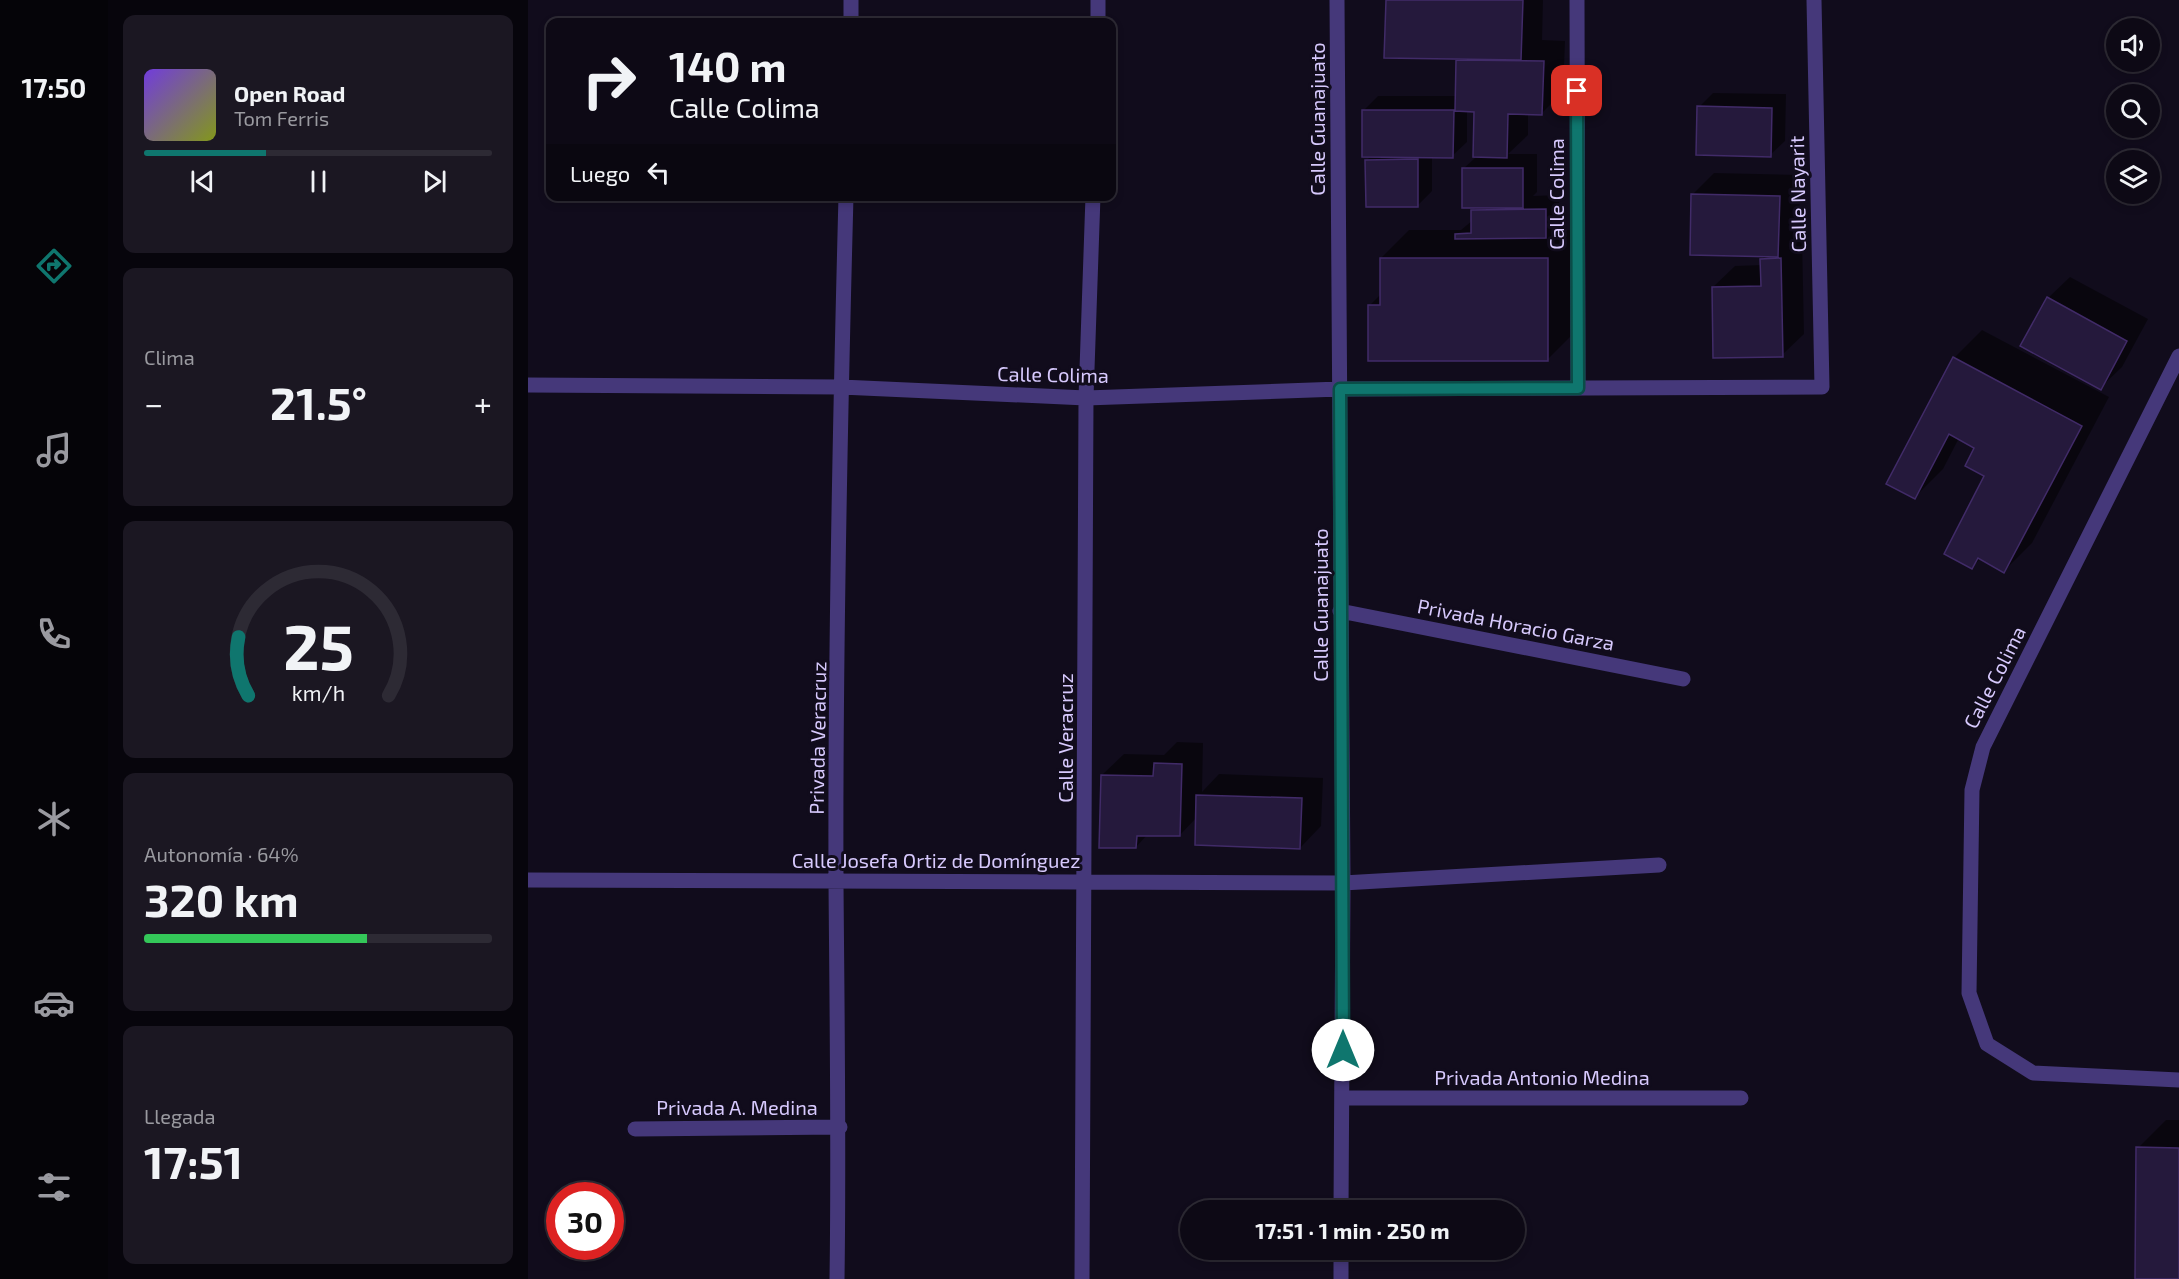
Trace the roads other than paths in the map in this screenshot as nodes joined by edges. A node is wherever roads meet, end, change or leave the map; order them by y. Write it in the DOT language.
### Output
graph roads {
  1 [pos="851,0"];
  2 [pos="1098,0"];
  3 [pos="1337,0"];
  4 [pos="1577,0"];
  5 [pos="1814,0"];
  6 [pos="851,18"];
  7 [pos="1098,18"];
  8 [pos="846,201"];
  9 [pos="1092,201"];
  10 [pos="2179,356"];
  11 [pos="528,386"];
  12 [pos="841,387"];
  13 [pos="1822,387"];
  14 [pos="1578,388"];
  15 [pos="1340,389"];
  16 [pos="1086,398"];
  17 [pos="1340,611"];
  18 [pos="1683,679"];
  19 [pos="1659,865"];
  20 [pos="528,880"];
  21 [pos="836,881"];
  22 [pos="1085,882"];
  23 [pos="1343,883"];
  24 [pos="2179,1080"];
  25 [pos="1343,1098"];
  26 [pos="1741,1098"];
  27 [pos="840,1127"];
  28 [pos="635,1129"];
  29 [pos="1341,1200"];
  30 [pos="1341,1260"];
  31 [pos="837,1279"];
  32 [pos="1082,1279"];
  33 [pos="1341,1279"];
  1 -- 6 [label="street"];
  2 -- 7 [label="street"];
  3 -- 15 [label="street, Calle Guanajuato"];
  4 -- 14 [label="street, Calle Colima"];
  5 -- 13 [label="street, Calle Nayarit"];
  8 -- 12 [label="street, Privada Veracruz"];
  9 -- 16 [label="street, Calle Veracruz"];
  10 -- 24 [label="street, Calle Colima"];
  11 -- 12 [label="street, Calle Colima"];
  12 -- 16 [label="street, Calle Colima"];
  12 -- 21 [label="street, Privada Veracruz"];
  13 -- 14 [label="street, Calle Colima"];
  14 -- 15 [label="street, Calle Colima"];
  15 -- 16 [label="street, Calle Colima"];
  15 -- 17 [label="street, Calle Guanajuato"];
  16 -- 22 [label="street, Calle Veracruz"];
  17 -- 18 [label="street, Privada Horacio Garza"];
  17 -- 23 [label="street, Calle Guanajuato"];
  19 -- 23 [label="street, Calle Josefa Ortiz de Domínguez"];
  20 -- 21 [label="street, Calle Josefa Ortiz de Domínguez"];
  21 -- 22 [label="street, Calle Josefa Ortiz de Domínguez"];
  21 -- 27 [label="street, Privada Veracruz"];
  22 -- 23 [label="street, Calle Josefa Ortiz de Domínguez"];
  22 -- 32 [label="street, Calle Veracruz"];
  23 -- 25 [label="street, Calle Guanajuato"];
  25 -- 26 [label="street, Privada Antonio Medina"];
  25 -- 29 [label="street, Calle Guanajuato"];
  27 -- 28 [label="street, Privada A. Medina"];
  27 -- 31 [label="street, Privada Veracruz"];
  30 -- 33 [label="street"];
}
